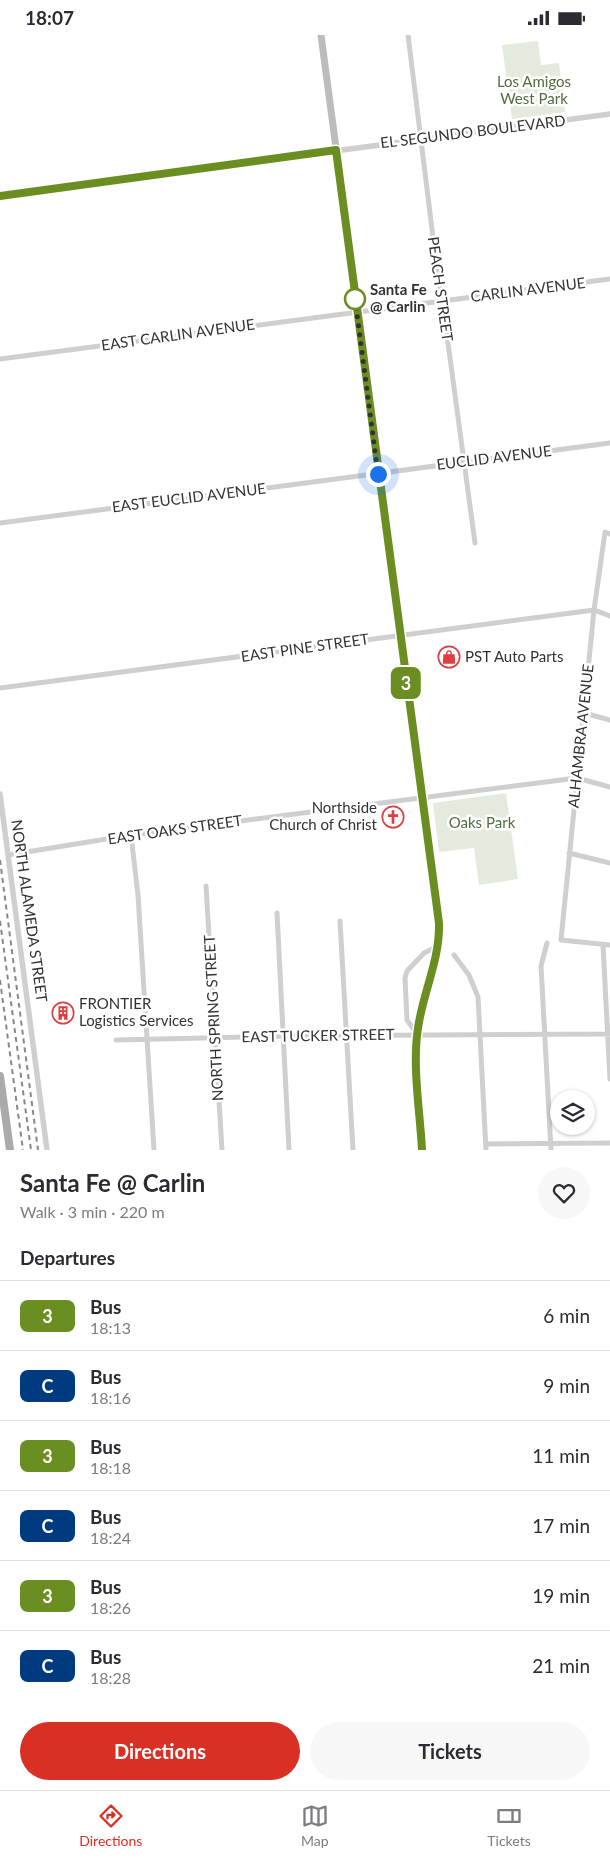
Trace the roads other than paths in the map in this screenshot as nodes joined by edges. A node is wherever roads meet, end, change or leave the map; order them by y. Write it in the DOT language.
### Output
graph roads {
  1 [pos="321,35"];
  2 [pos="408,35"];
  3 [pos="610,114"];
  4 [pos="421,139"];
  5 [pos="336,150"];
  6 [pos="0,196"];
  7 [pos="610,279"];
  8 [pos="442,301"];
  9 [pos="356,312"];
  10 [pos="0,359"];
  11 [pos="610,443"];
  12 [pos="463,463"];
  13 [pos="378,474"];
  14 [pos="0,523"];
  15 [pos="608,533"];
  16 [pos="474,543"];
  17 [pos="594,610"];
  18 [pos="610,616"];
  19 [pos="400,635"];
  20 [pos="0,688"];
  21 [pos="584,713"];
  22 [pos="610,720"];
  23 [pos="577,778"];
  24 [pos="610,787"];
  25 [pos="0,794"];
  26 [pos="421,797"];
  27 [pos="131,835"];
  28 [pos="569,853"];
  29 [pos="8,855"];
  30 [pos="610,863"];
  31 [pos="206,886"];
  32 [pos="277,913"];
  33 [pos="340,921"];
  34 [pos="547,943"];
  35 [pos="603,945"];
  36 [pos="610,945"];
  37 [pos="438,946"];
  38 [pos="454,955"];
  39 [pos="417,1034"];
  40 [pos="481,1034"];
  41 [pos="609,1034"];
  42 [pos="545,1035"];
  43 [pos="283,1036"];
  44 [pos="347,1036"];
  45 [pos="215,1037"];
  46 [pos="147,1038"];
  47 [pos="116,1040"];
  48 [pos="0,1076"];
  49 [pos="610,1079"];
  50 [pos="551,1143"];
  51 [pos="610,1143"];
  52 [pos="486,1147"];
  53 [pos="10,1150"];
  54 [pos="47,1150"];
  55 [pos="154,1150"];
  56 [pos="222,1150"];
  57 [pos="289,1150"];
  58 [pos="353,1150"];
  59 [pos="422,1150"];
  60 [pos="552,1150"];
  1 -- 5 [label="main road"];
  2 -- 4 [label="street, PEACH STREET"];
  3 -- 4 [label="street, EL SEGUNDO BOULEVARD"];
  4 -- 5 [label="street, EL SEGUNDO BOULEVARD"];
  4 -- 8 [label="street, PEACH STREET"];
  5 -- 6 [label="street, EL SEGUNDO BOULEVARD"];
  5 -- 9 [label="main road"];
  7 -- 8 [label="street, CARLIN AVENUE"];
  8 -- 9 [label="street, CARLIN AVENUE"];
  8 -- 12 [label="street, PEACH STREET"];
  9 -- 10 [label="street, EAST CARLIN AVENUE"];
  9 -- 13 [label="main road"];
  11 -- 12 [label="street, EUCLID AVENUE"];
  12 -- 13 [label="street, EUCLID AVENUE"];
  12 -- 16 [label="street, PEACH STREET"];
  13 -- 14 [label="street, EAST EUCLID AVENUE"];
  13 -- 19 [label="main road"];
  15 -- 17 [label="street, ALHAMBRA AVENUE"];
  17 -- 18 [label="street, EAST PINE STREET"];
  17 -- 19 [label="street, EAST PINE STREET"];
  17 -- 21 [label="street, ALHAMBRA AVENUE"];
  19 -- 20 [label="street, EAST PINE STREET"];
  19 -- 26 [label="main road"];
  21 -- 22 [label="street"];
  21 -- 23 [label="street, ALHAMBRA AVENUE"];
  23 -- 24 [label="street, EAST OAKS STREET"];
  23 -- 26 [label="street, EAST OAKS STREET"];
  23 -- 28 [label="street, ALHAMBRA AVENUE"];
  25 -- 29 [label="street, NORTH ALAMEDA STREET"];
  26 -- 27 [label="street, EAST OAKS STREET"];
  26 -- 37 [label="main road"];
  27 -- 29 [label="street, EAST OAKS STREET"];
  27 -- 46 [label="street"];
  28 -- 30 [label="street"];
  28 -- 35 [label="street, ALHAMBRA AVENUE"];
  29 -- 54 [label="street, NORTH ALAMEDA STREET"];
  31 -- 45 [label="street, NORTH SPRING STREET"];
  32 -- 43 [label="street"];
  33 -- 44 [label="street"];
  34 -- 42 [label="street"];
  35 -- 36 [label="street"];
  35 -- 41 [label="street"];
  37 -- 39 [label="main road"];
  37 -- 39 [label="street"];
  38 -- 40 [label="street"];
  39 -- 40 [label="street, EAST TUCKER STREET"];
  39 -- 44 [label="street, EAST TUCKER STREET"];
  39 -- 59 [label="main road"];
  40 -- 42 [label="street, EAST TUCKER STREET"];
  40 -- 52 [label="street"];
  41 -- 42 [label="street, EAST TUCKER STREET"];
  41 -- 49 [label="street"];
  42 -- 50 [label="street"];
  43 -- 44 [label="street, EAST TUCKER STREET"];
  43 -- 45 [label="street, EAST TUCKER STREET"];
  43 -- 57 [label="street"];
  44 -- 58 [label="street"];
  45 -- 46 [label="street, EAST TUCKER STREET"];
  45 -- 56 [label="street, NORTH SPRING STREET"];
  46 -- 47 [label="street, EAST TUCKER STREET"];
  46 -- 55 [label="street"];
  48 -- 53 [label="main road"];
  50 -- 51 [label="street"];
  50 -- 52 [label="street"];
  50 -- 60 [label="street"];
}
